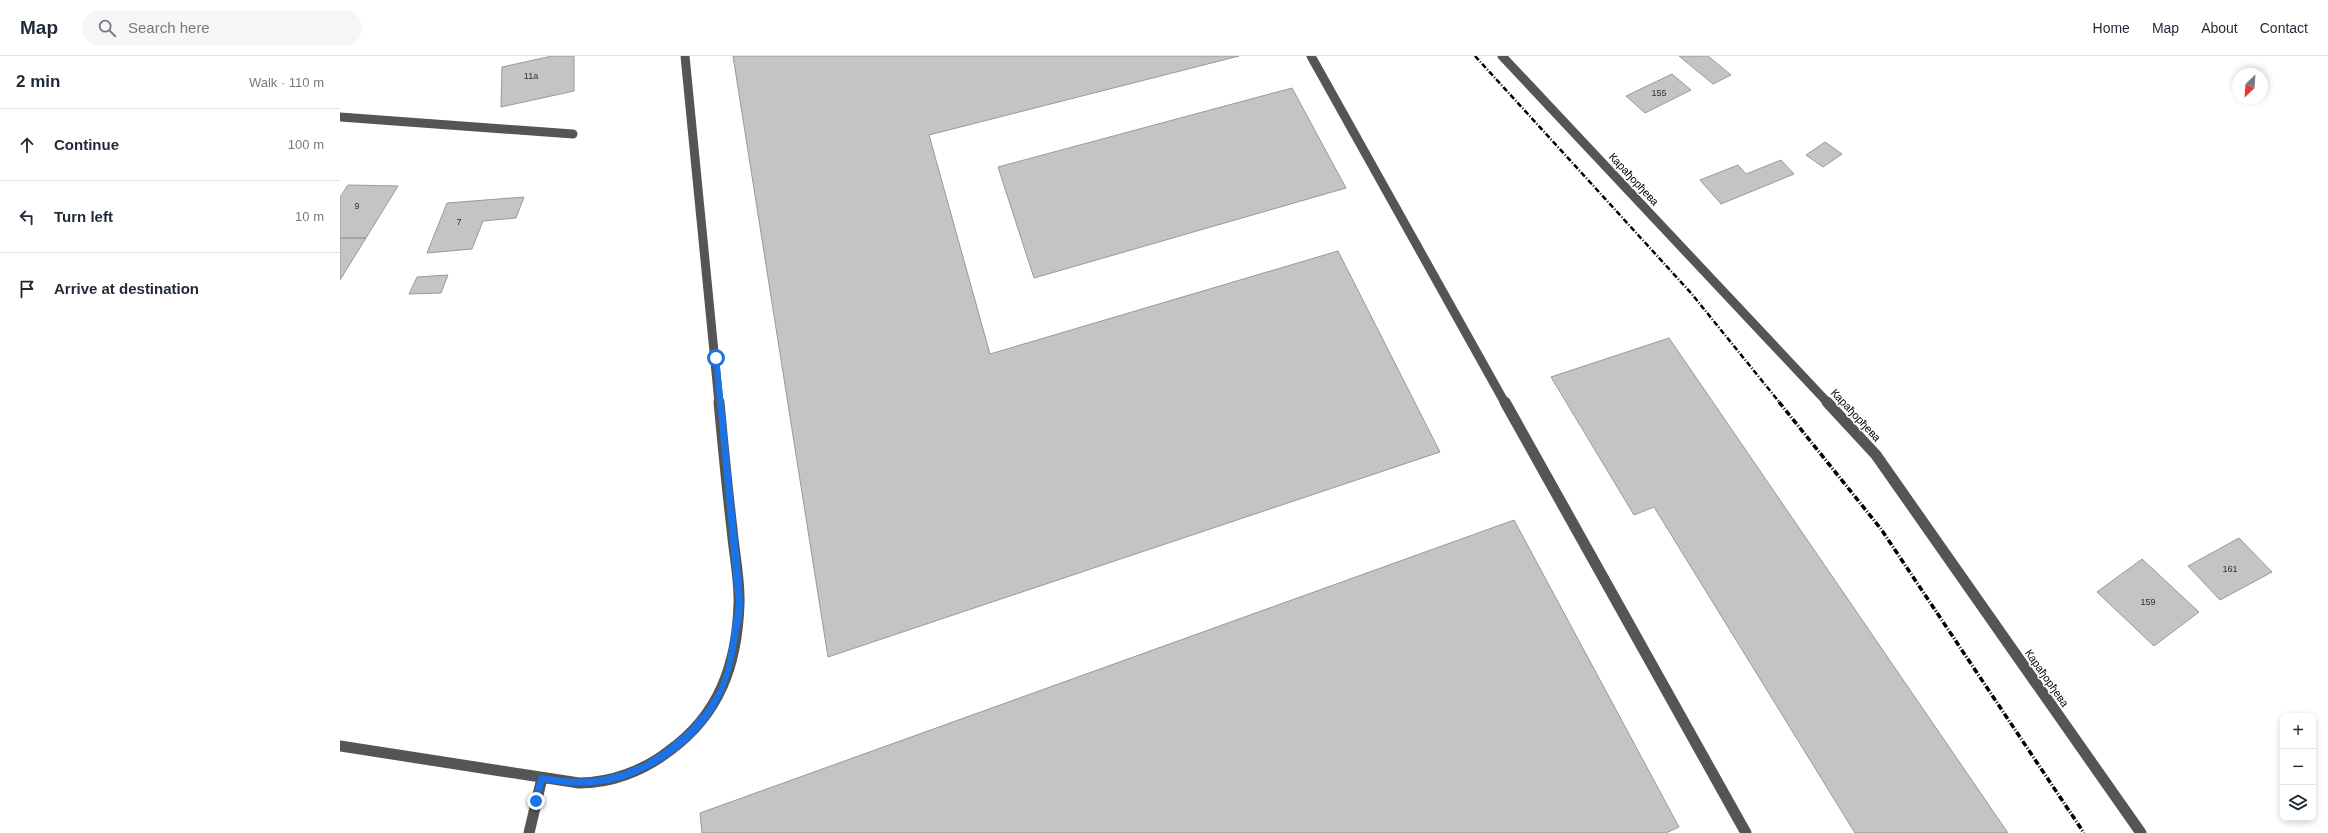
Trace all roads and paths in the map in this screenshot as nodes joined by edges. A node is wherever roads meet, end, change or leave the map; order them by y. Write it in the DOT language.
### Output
graph roads {
  1 [pos="685,56"];
  2 [pos="1311,56"];
  3 [pos="1502,56"];
  4 [pos="340,117"];
  5 [pos="573,134"];
  6 [pos="340,746"];
  7 [pos="542,778"];
  8 [pos="529,833"];
  9 [pos="1746,833"];
  10 [pos="2141,833"];
  1 -- 7 [label="street"];
  2 -- 9 [label="street"];
  3 -- 10 [label="street, Карађорђева"];
  4 -- 5 [label="street"];
  6 -- 7 [label="street"];
  7 -- 8 [label="street"];
}
